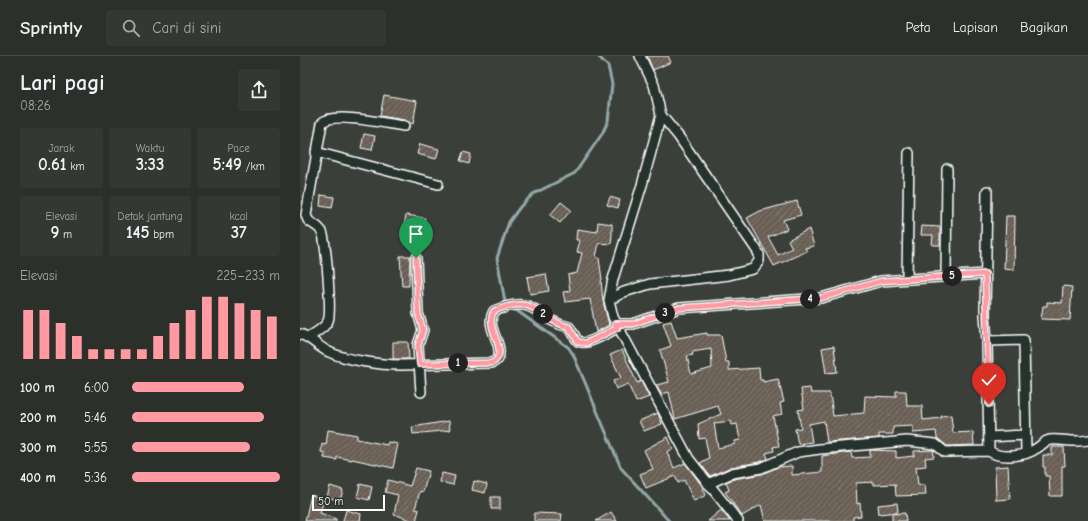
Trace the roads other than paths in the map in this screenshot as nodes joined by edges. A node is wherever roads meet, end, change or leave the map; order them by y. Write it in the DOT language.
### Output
graph roads {
  1 [pos="640,56"];
  2 [pos="661,115"];
  3 [pos="404,126"];
  4 [pos="316,152"];
  5 [pos="909,153"];
  6 [pos="947,169"];
  7 [pos="438,184"];
  8 [pos="987,190"];
  9 [pos="416,258"];
  10 [pos="985,274"];
  11 [pos="946,276"];
  12 [pos="907,278"];
  13 [pos="610,300"];
  14 [pos="616,326"];
  15 [pos="300,334"];
  16 [pos="309,337"];
  17 [pos="988,341"];
  18 [pos="420,364"];
  19 [pos="421,392"];
  20 [pos="1025,435"];
  21 [pos="989,437"];
  22 [pos="1088,440"];
  23 [pos="989,451"];
  24 [pos="1026,453"];
  25 [pos="708,484"];
  26 [pos="738,521"];
  1 -- 2 [label="street"];
  2 -- 13 [label="street"];
  2 -- 13 [label="street"];
  3 -- 4 [label="street"];
  4 -- 7 [label="street"];
  4 -- 16 [label="street"];
  5 -- 12 [label="street"];
  6 -- 11 [label="street"];
  8 -- 10 [label="street"];
  9 -- 18 [label="street"];
  10 -- 11 [label="street"];
  10 -- 17 [label="street"];
  11 -- 12 [label="street"];
  12 -- 14 [label="street"];
  13 -- 14 [label="street"];
  14 -- 18 [label="street"];
  14 -- 25 [label="street"];
  15 -- 16 [label="street"];
  16 -- 18 [label="street"];
  17 -- 20 [label="street"];
  17 -- 21 [label="street"];
  18 -- 19 [label="street"];
  20 -- 21 [label="street"];
  20 -- 24 [label="street"];
  21 -- 23 [label="street"];
  22 -- 24 [label="street"];
  23 -- 24 [label="street"];
  23 -- 25 [label="street"];
  25 -- 26 [label="street"];
}
